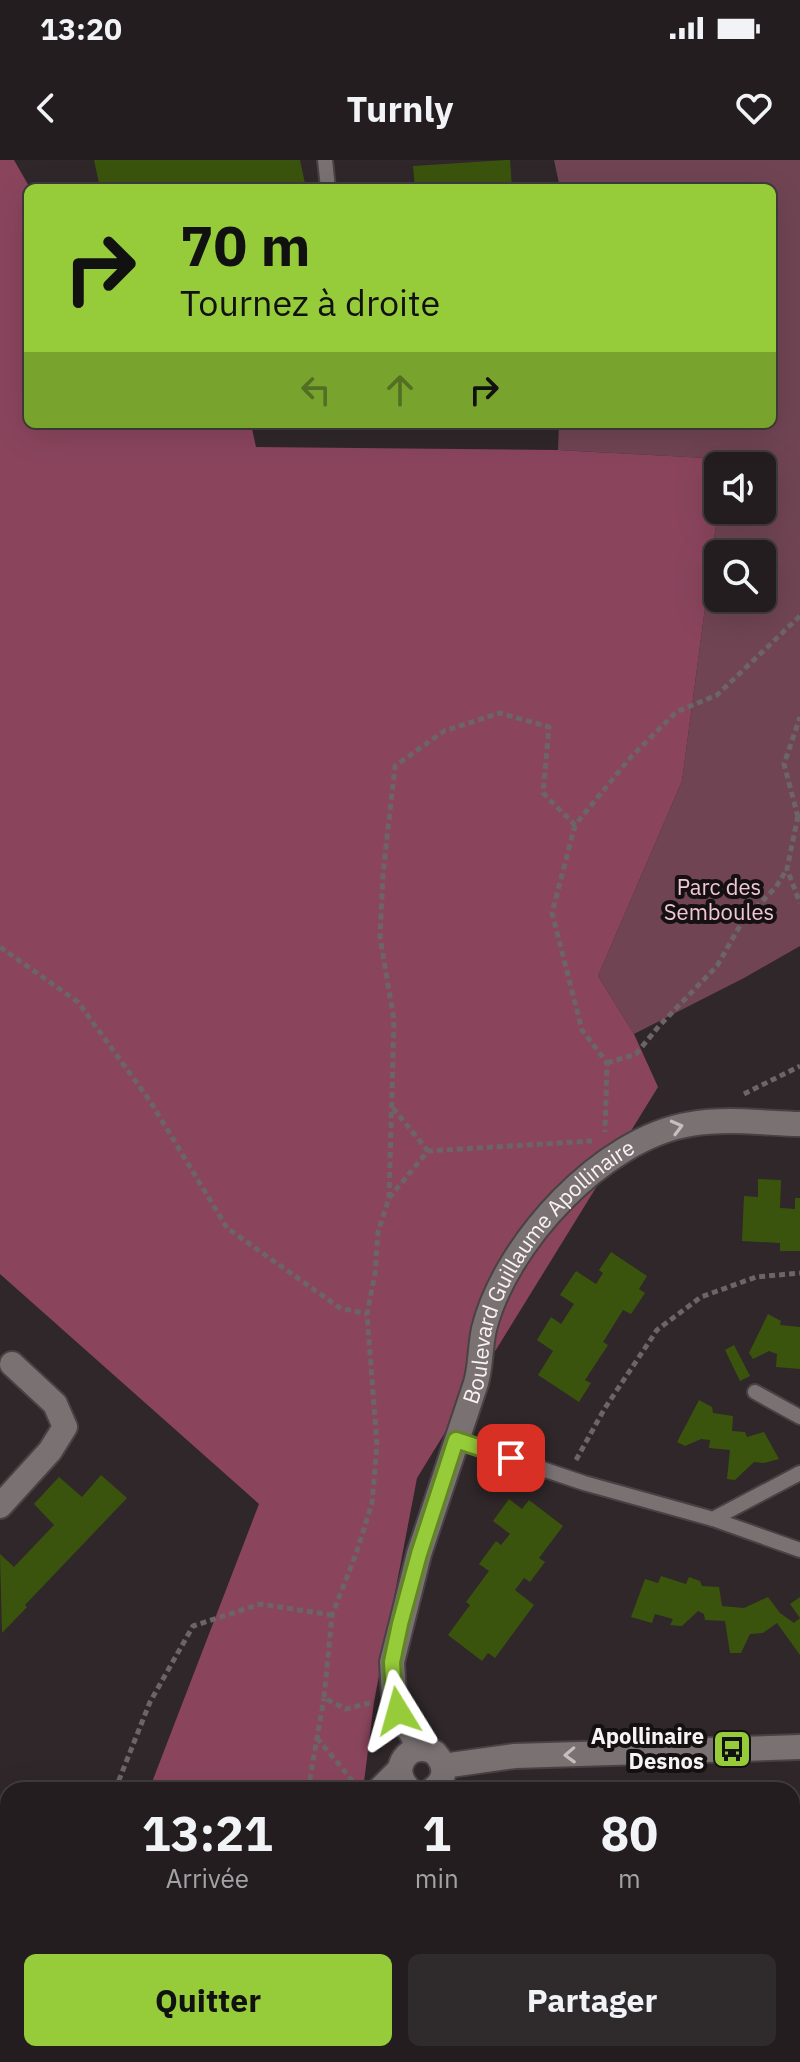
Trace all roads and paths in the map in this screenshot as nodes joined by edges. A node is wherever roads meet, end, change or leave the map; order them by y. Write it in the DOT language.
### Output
graph roads {
  1 [pos="325,160"];
  2 [pos="328,184"];
  3 [pos="800,616"];
  4 [pos="800,717"];
  5 [pos="799,814"];
  6 [pos="575,825"];
  7 [pos="787,869"];
  8 [pos="800,903"];
  9 [pos="0,947"];
  10 [pos="607,1063"];
  11 [pos="800,1066"];
  12 [pos="740,1096"];
  13 [pos="392,1107"];
  14 [pos="800,1124"];
  15 [pos="428,1151"];
  16 [pos="389,1198"];
  17 [pos="800,1273"];
  18 [pos="367,1314"];
  19 [pos="12,1364"];
  20 [pos="755,1392"];
  21 [pos="800,1417"];
  22 [pos="456,1440"];
  23 [pos="800,1473"];
  24 [pos="566,1477"];
  25 [pos="0,1506"];
  26 [pos="713,1519"];
  27 [pos="800,1550"];
  28 [pos="332,1615"];
  29 [pos="394,1697"];
  30 [pos="324,1698"];
  31 [pos="317,1738"];
  32 [pos="800,1747"];
  33 [pos="420,1748"];
  34 [pos="118,1782"];
  35 [pos="309,1782"];
  36 [pos="362,1782"];
  37 [pos="404,1782"];
  38 [pos="437,1782"];
  39 [pos="440,1782"];
  1 -- 2 [label="lane"];
  3 -- 6 [label="path"];
  4 -- 5 [label="path"];
  5 -- 7 [label="path"];
  6 -- 10 [label="path"];
  6 -- 13 [label="path"];
  7 -- 8 [label="path"];
  7 -- 10 [label="path"];
  9 -- 18 [label="path"];
  10 -- 15 [label="path"];
  11 -- 12 [label="path"];
  13 -- 15 [label="path"];
  13 -- 16 [label="path"];
  22 -- 14 [label="street, Boulevard Guillaume Apollinaire, one-way"];
  15 -- 16 [label="path"];
  16 -- 18 [label="path"];
  17 -- 24 [label="path"];
  18 -- 28 [label="path"];
  19 -- 25 [label="street"];
  20 -- 21 [label="lane"];
  22 -- 24 [label="lane"];
  22 -- 29 [label="street, Boulevard Guillaume Apollinaire"];
  23 -- 26 [label="lane"];
  24 -- 26 [label="lane"];
  26 -- 27 [label="lane"];
  28 -- 30 [label="path"];
  28 -- 34 [label="path"];
  29 -- 30 [label="path"];
  29 -- 33 [label="street, Boulevard Guillaume Apollinaire"];
  30 -- 31 [label="path"];
  31 -- 35 [label="path"];
  31 -- 36 [label="path"];
  32 -- 39 [label="street, one-way"];
  33 -- 37 [label="street"];
  33 -- 38 [label="street"];
}
